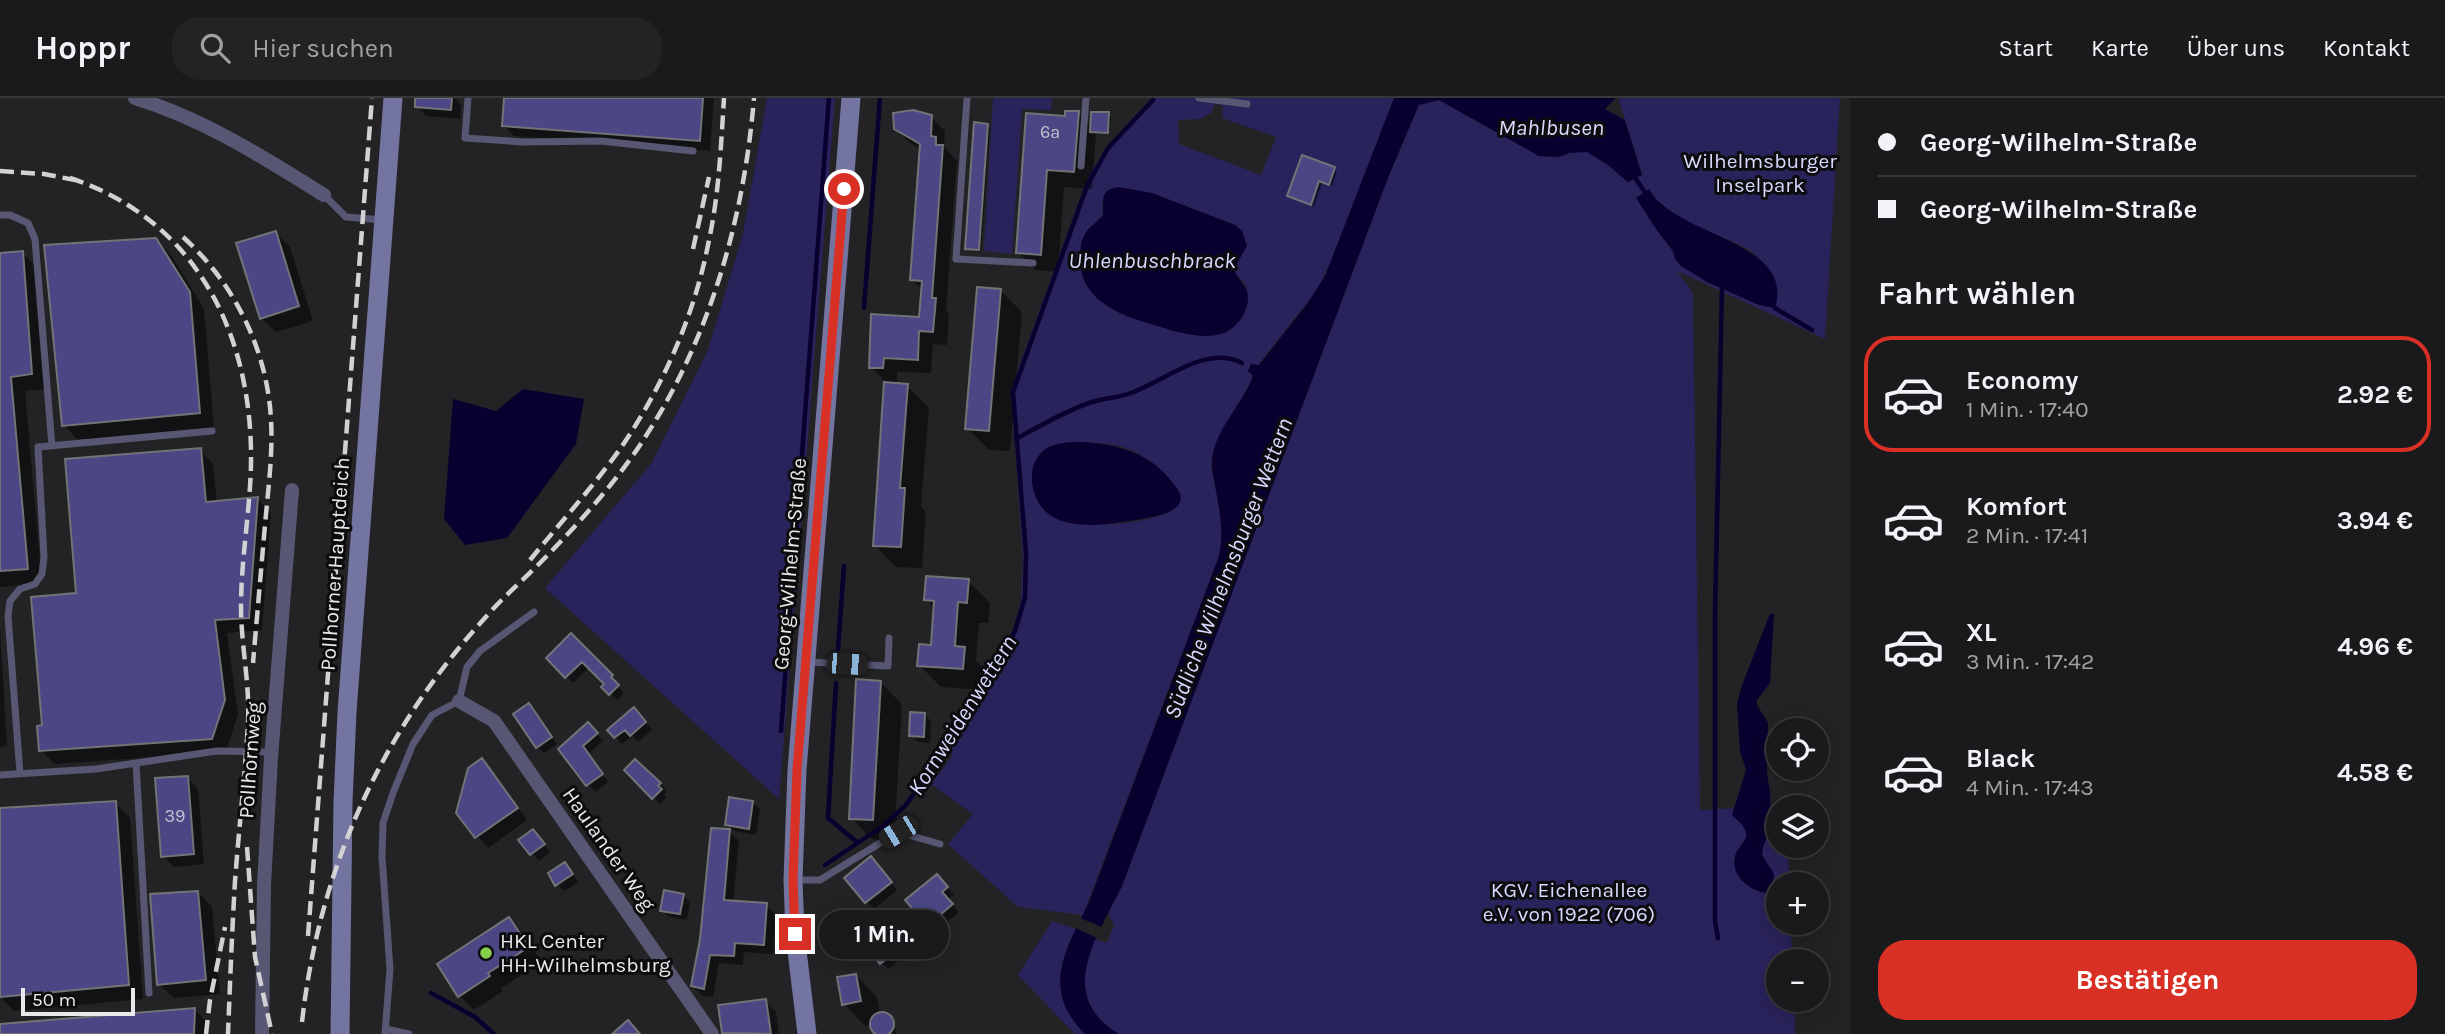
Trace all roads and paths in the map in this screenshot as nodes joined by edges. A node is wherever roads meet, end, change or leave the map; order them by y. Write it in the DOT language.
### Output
graph roads {
  1 [pos="135,98"];
  2 [pos="393,98"];
  3 [pos="468,98"];
  4 [pos="850,98"];
  5 [pos="967,98"];
  6 [pos="1086,98"];
  7 [pos="1199,98"];
  8 [pos="1247,104"];
  9 [pos="693,151"];
  10 [pos="1081,166"];
  11 [pos="324,195"];
  12 [pos="0,215"];
  13 [pos="384,220"];
  14 [pos="1033,263"];
  15 [pos="212,431"];
  16 [pos="52,446"];
  17 [pos="292,490"];
  18 [pos="534,612"];
  19 [pos="889,638"];
  20 [pos="805,662"];
  21 [pos="459,701"];
  22 [pos="271,752"];
  23 [pos="136,763"];
  24 [pos="20,774"];
  25 [pos="0,775"];
  26 [pos="940,844"];
  27 [pos="793,880"];
  28 [pos="149,993"];
  29 [pos="386,1032"];
  30 [pos="262,1034"];
  31 [pos="340,1034"];
  32 [pos="409,1034"];
  33 [pos="712,1034"];
  34 [pos="807,1034"];
  1 -- 11 [label="street"];
  2 -- 13 [label="main road, Pollhorner Hauptdeich"];
  3 -- 9 [label="lane"];
  4 -- 20 [label="main road, Georg-Wilhelm-Straße"];
  5 -- 14 [label="lane"];
  6 -- 10 [label="lane"];
  7 -- 8 [label="lane"];
  11 -- 13 [label="lane"];
  12 -- 16 [label="lane"];
  13 -- 31 [label="main road, Pollhorner Hauptdeich"];
  15 -- 16 [label="lane"];
  16 -- 24 [label="lane"];
  17 -- 22 [label="street, Pollhornweg"];
  18 -- 21 [label="lane"];
  19 -- 20 [label="lane"];
  20 -- 27 [label="main road, Georg-Wilhelm-Straße"];
  21 -- 29 [label="lane"];
  21 -- 33 [label="street, Haulander Weg"];
  22 -- 23 [label="lane"];
  22 -- 30 [label="street, Pollhornweg"];
  23 -- 24 [label="lane"];
  23 -- 28 [label="lane"];
  24 -- 25 [label="lane"];
  26 -- 27 [label="lane"];
  27 -- 34 [label="main road, Georg-Wilhelm-Straße"];
  29 -- 32 [label="lane"];
}
